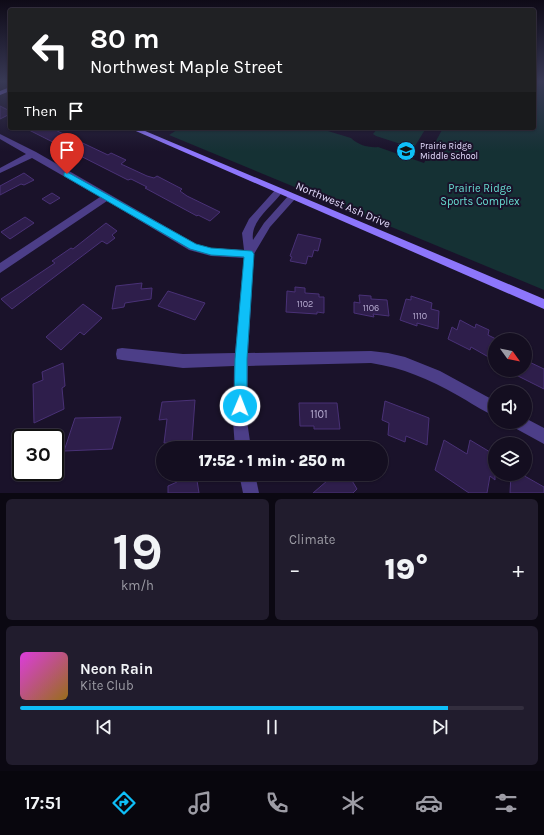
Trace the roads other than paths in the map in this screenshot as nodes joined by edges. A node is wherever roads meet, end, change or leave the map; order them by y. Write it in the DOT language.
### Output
graph roads {
  1 [pos="137,130"];
  2 [pos="0,136"];
  3 [pos="33,154"];
  4 [pos="0,171"];
  5 [pos="279,191"];
  6 [pos="107,197"];
  7 [pos="292,197"];
  8 [pos="249,254"];
  9 [pos="0,269"];
  10 [pos="544,304"];
  11 [pos="122,354"];
  12 [pos="241,359"];
  13 [pos="488,405"];
  14 [pos="531,429"];
  15 [pos="544,436"];
  16 [pos="242,441"];
  17 [pos="248,481"];
  18 [pos="251,493"];
  1 -- 5 [label="street, Northwest Ash Drive"];
  2 -- 3 [label="street"];
  3 -- 4 [label="street"];
  3 -- 6 [label="street"];
  5 -- 7 [label="street, Northwest Ash Drive"];
  5 -- 8 [label="street"];
  6 -- 8 [label="street"];
  6 -- 9 [label="street"];
  7 -- 8 [label="street"];
  7 -- 10 [label="street, Northwest Ash Drive"];
  8 -- 12 [label="street"];
  11 -- 12 [label="street"];
  12 -- 13 [label="street"];
  12 -- 16 [label="street"];
  14 -- 15 [label="street"];
  17 -- 18 [label="street"];
}
